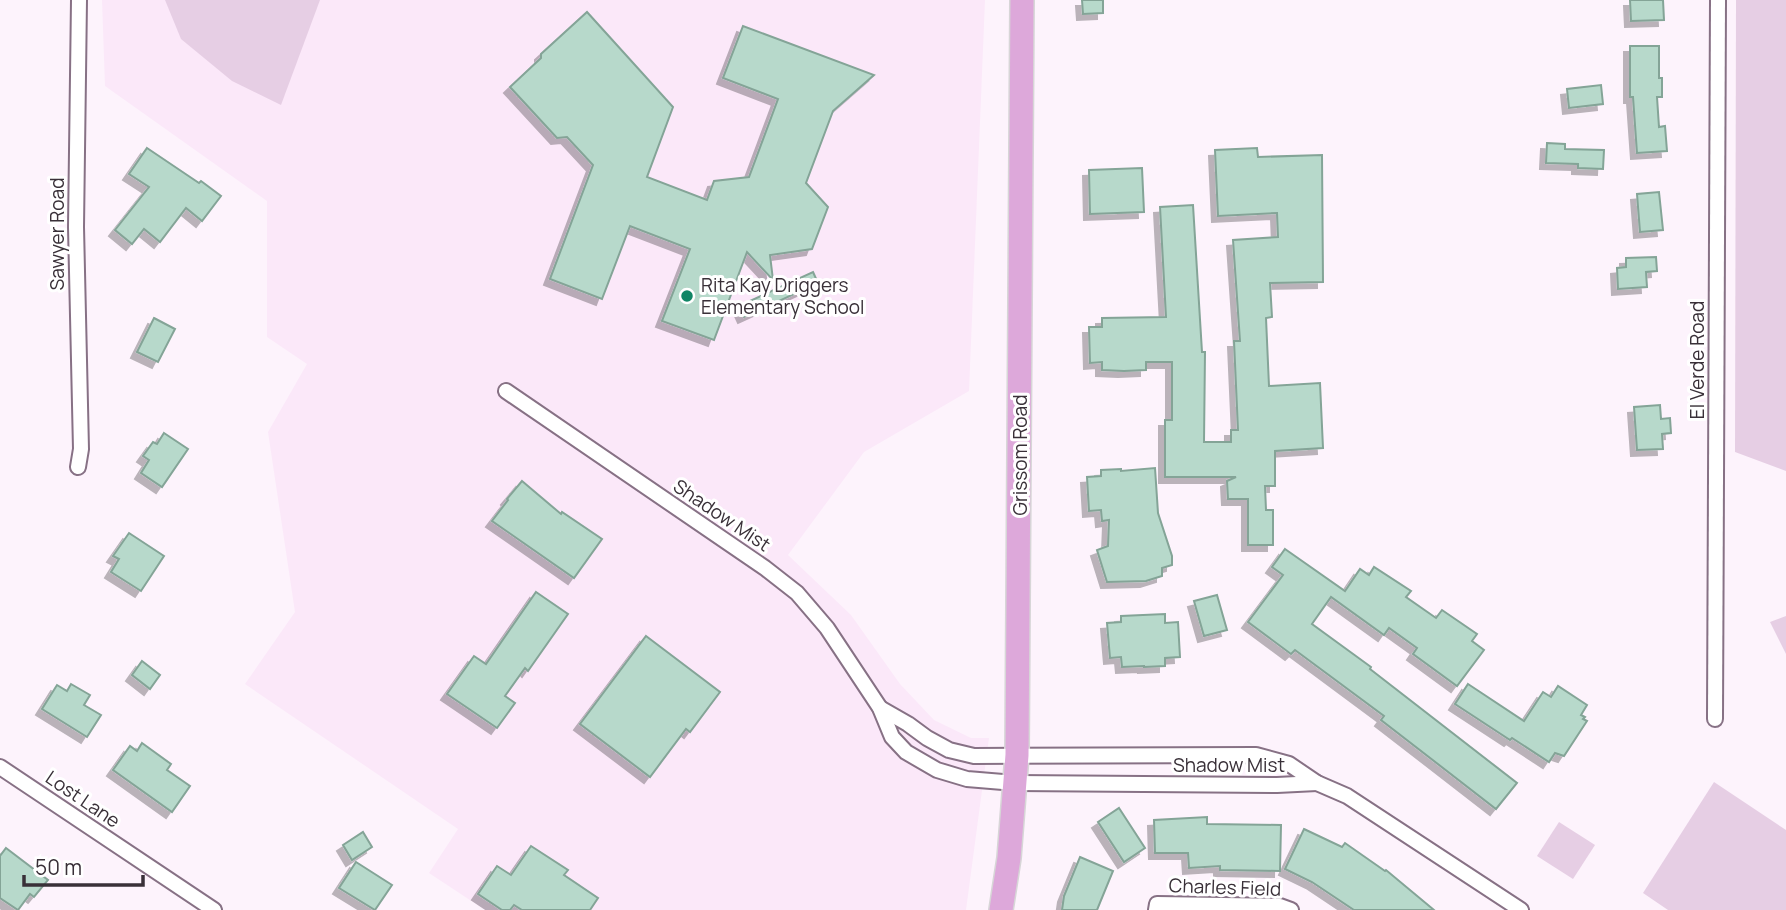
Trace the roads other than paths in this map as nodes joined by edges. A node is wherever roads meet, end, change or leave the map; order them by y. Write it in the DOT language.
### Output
graph roads {
  1 [pos="79,0"];
  2 [pos="1022,0"];
  3 [pos="1718,0"];
  4 [pos="506,391"];
  5 [pos="78,467"];
  6 [pos="880,708"];
  7 [pos="1715,719"];
  8 [pos="1017,755"];
  9 [pos="0,767"];
  10 [pos="1015,783"];
  11 [pos="1317,783"];
  12 [pos="1156,907"];
  13 [pos="214,910"];
  14 [pos="1001,910"];
  15 [pos="1291,910"];
  16 [pos="1521,910"];
  1 -- 5 [label="street, Sawyer Road"];
  2 -- 8 [label="main road, Grissom Road"];
  3 -- 7 [label="street, El Verde Road"];
  4 -- 6 [label="street, Shadow Mist"];
  6 -- 8 [label="street, Shadow Mist"];
  6 -- 10 [label="street, Shadow Mist"];
  8 -- 10 [label="main road, Grissom Road"];
  8 -- 11 [label="street, Shadow Mist"];
  9 -- 13 [label="street, Lost Lane"];
  10 -- 11 [label="street, Shadow Mist"];
  10 -- 14 [label="main road, Grissom Road"];
  11 -- 16 [label="street, Shadow Mist"];
  12 -- 15 [label="street, Charles Field"];
}
